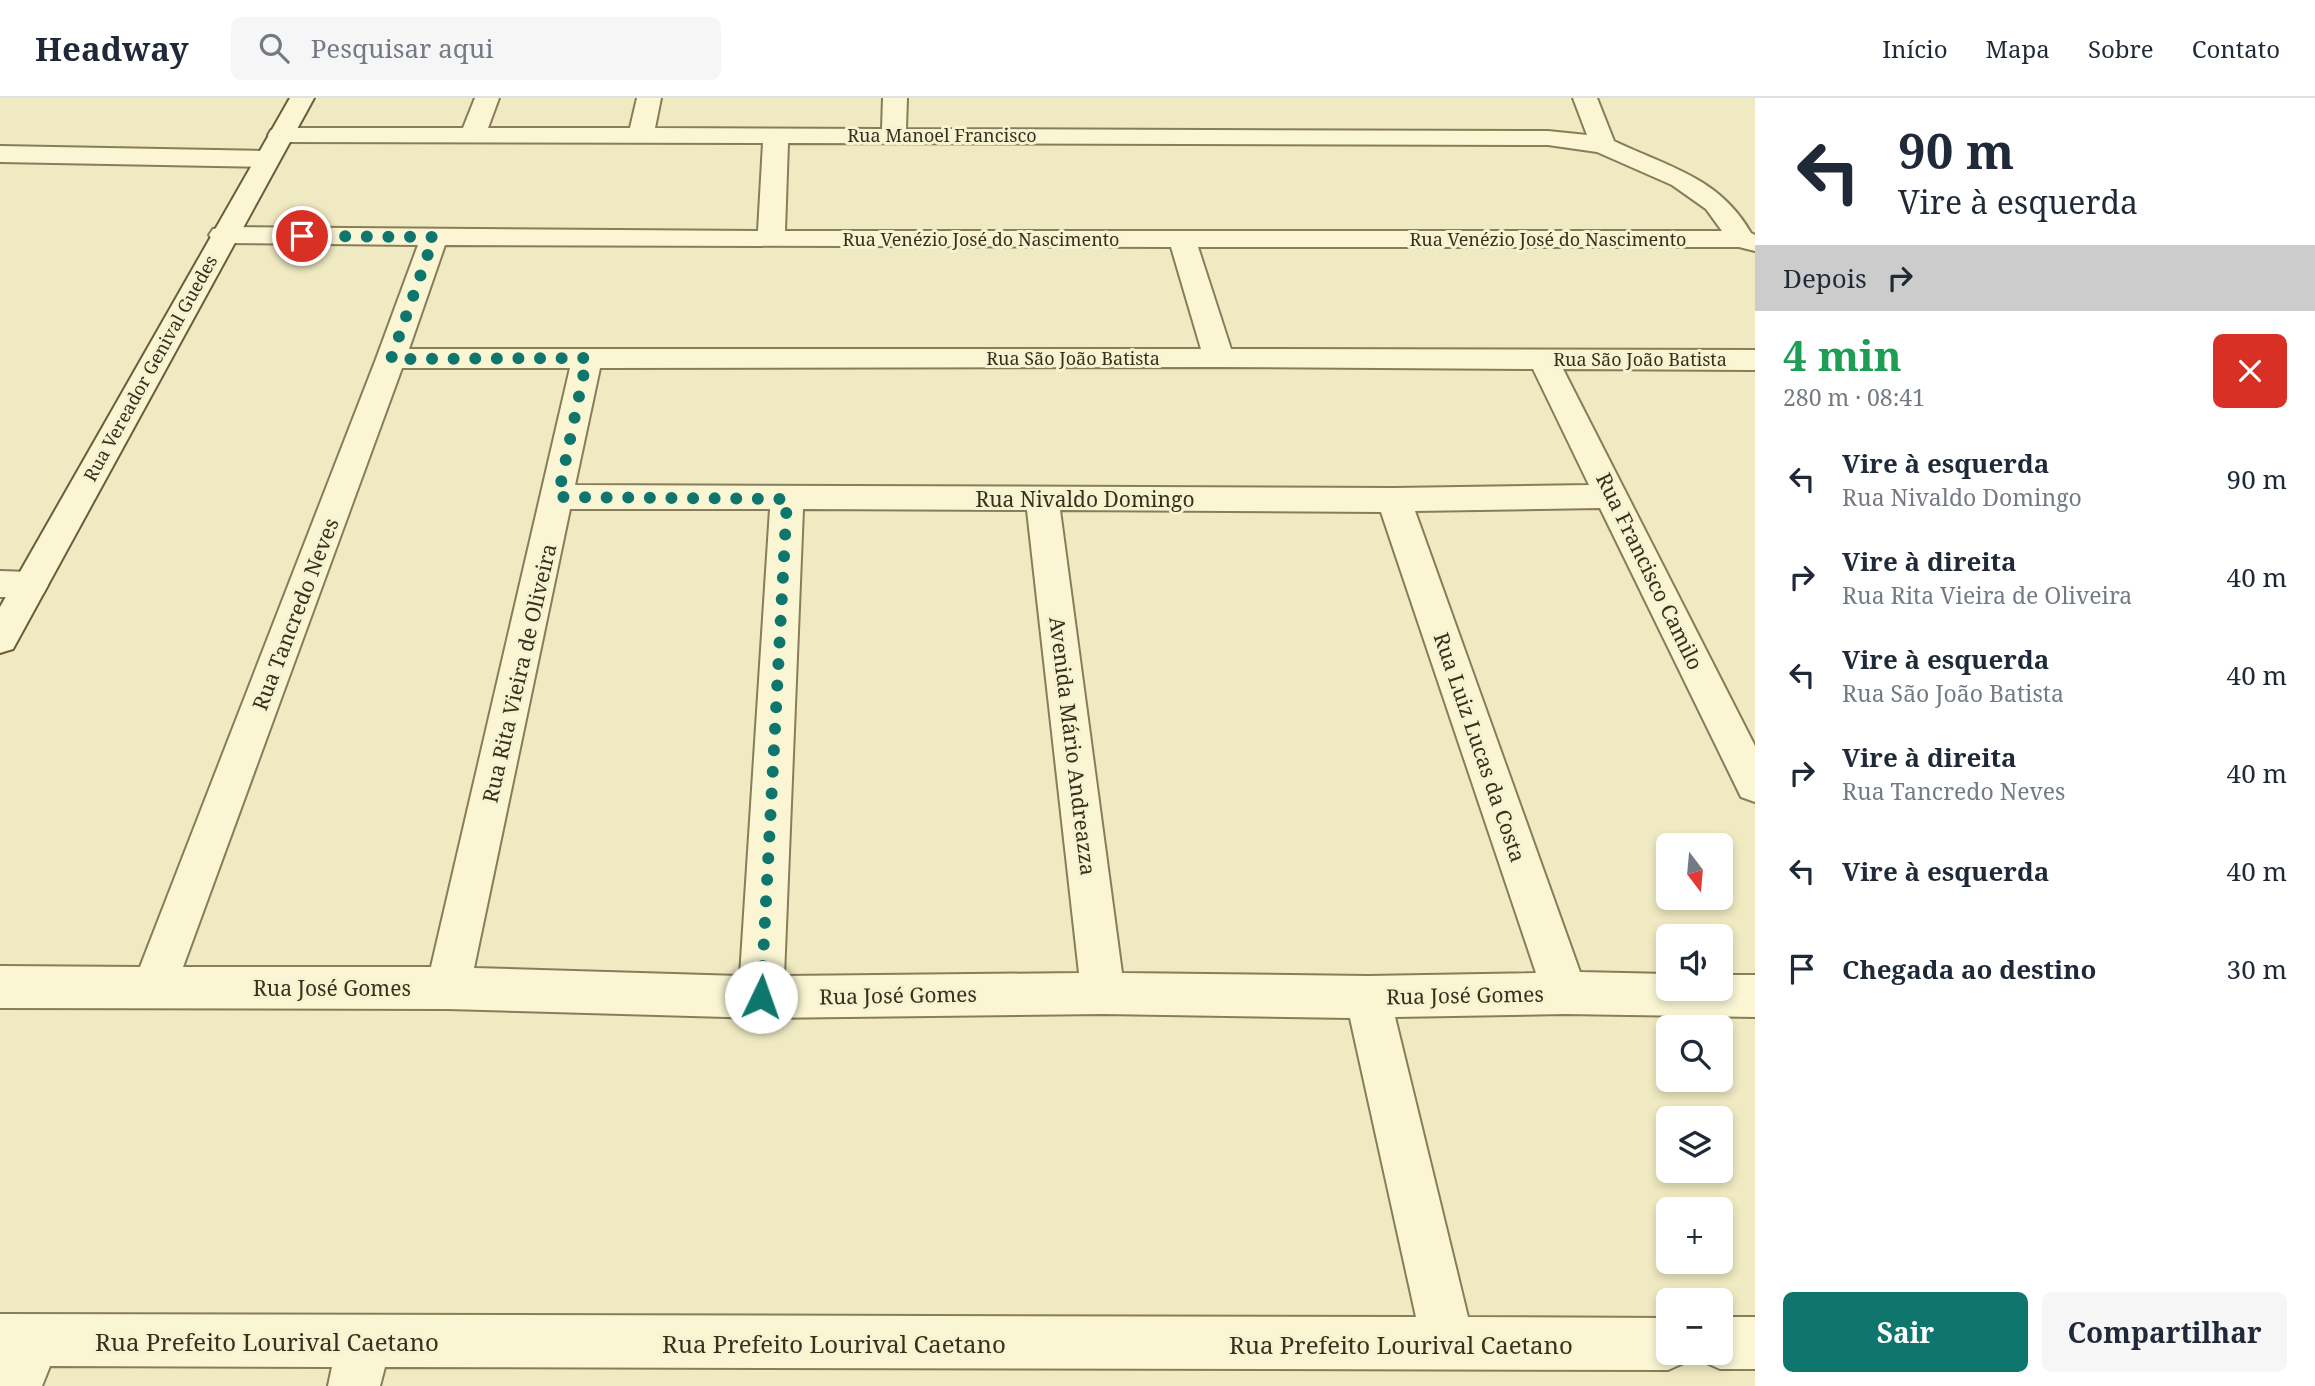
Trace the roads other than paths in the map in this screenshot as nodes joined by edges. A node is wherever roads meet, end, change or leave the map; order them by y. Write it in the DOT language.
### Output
graph roads {
  1 [pos="302,98"];
  2 [pos="487,98"];
  3 [pos="649,98"];
  4 [pos="895,98"];
  5 [pos="1585,98"];
  6 [pos="894,134"];
  7 [pos="280,135"];
  8 [pos="776,135"];
  9 [pos="472,136"];
  10 [pos="641,136"];
  11 [pos="1603,145"];
  12 [pos="0,154"];
  13 [pos="266,159"];
  14 [pos="223,235"];
  15 [pos="434,237"];
  16 [pos="771,239"];
  17 [pos="1182,239"];
  18 [pos="1747,241"];
  19 [pos="587,358"];
  20 [pos="1219,358"];
  21 [pos="391,359"];
  22 [pos="1543,359"];
  23 [pos="1752,365"];
  24 [pos="1613,496"];
  25 [pos="558,497"];
  26 [pos="1042,498"];
  27 [pos="787,499"];
  28 [pos="1394,500"];
  29 [pos="15,584"];
  30 [pos="0,639"];
  31 [pos="1755,785"];
  32 [pos="0,987"];
  33 [pos="449,988"];
  34 [pos="153,989"];
  35 [pos="1103,993"];
  36 [pos="1565,993"];
  37 [pos="1755,996"];
  38 [pos="761,997"];
  39 [pos="1368,997"];
  40 [pos="1656,1343"];
  41 [pos="1733,1343"];
  42 [pos="1755,1343"];
  43 [pos="1448,1344"];
  44 [pos="16,1356"];
  45 [pos="359,1364"];
  1 -- 7 [label="street, Rua Vereador Genival Guedes"];
  2 -- 9 [label="street"];
  3 -- 10 [label="street"];
  4 -- 6 [label="street"];
  5 -- 11 [label="street"];
  6 -- 8 [label="street, Rua Manoel Francisco"];
  6 -- 11 [label="street, Rua Manoel Francisco"];
  7 -- 9 [label="street, Rua Manoel Francisco"];
  7 -- 13 [label="street, Rua Vereador Genival Guedes"];
  8 -- 10 [label="street, Rua Manoel Francisco"];
  8 -- 16 [label="street"];
  9 -- 10 [label="street, Rua Manoel Francisco"];
  11 -- 18 [label="street, Rua Manoel Francisco"];
  12 -- 13 [label="street"];
  13 -- 14 [label="street, Rua Vereador Genival Guedes"];
  14 -- 15 [label="street, Rua Venézio José do Nascimento"];
  14 -- 29 [label="street, Rua Vereador Genival Guedes"];
  15 -- 16 [label="street, Rua Venézio José do Nascimento"];
  15 -- 21 [label="street, Rua Tancredo Neves"];
  16 -- 17 [label="street, Rua Venézio José do Nascimento"];
  17 -- 18 [label="street, Rua Venézio José do Nascimento"];
  17 -- 20 [label="street"];
  19 -- 20 [label="street, Rua São João Batista"];
  19 -- 21 [label="street, Rua São João Batista"];
  19 -- 25 [label="street, Rua Rita Vieira de Oliveira"];
  20 -- 22 [label="street, Rua São João Batista"];
  21 -- 34 [label="street, Rua Tancredo Neves"];
  22 -- 23 [label="street, Rua São João Batista"];
  22 -- 24 [label="street, Rua Francisco Camilo"];
  24 -- 28 [label="street, Rua Nivaldo Domingo"];
  24 -- 31 [label="street, Rua Francisco Camilo"];
  25 -- 27 [label="street, Rua Nivaldo Domingo"];
  25 -- 33 [label="street, Rua Rita Vieira de Oliveira"];
  26 -- 27 [label="street, Rua Nivaldo Domingo"];
  26 -- 28 [label="street, Rua Nivaldo Domingo"];
  26 -- 35 [label="street, Avenida Mário Andreazza"];
  27 -- 38 [label="street"];
  28 -- 36 [label="street, Rua Luiz Lucas da Costa"];
  29 -- 30 [label="street, Rua Vereador Genival Guedes"];
  32 -- 34 [label="street, Rua José Gomes"];
  33 -- 34 [label="street, Rua José Gomes"];
  33 -- 38 [label="street, Rua José Gomes"];
  35 -- 38 [label="street, Rua José Gomes"];
  35 -- 39 [label="street, Rua José Gomes"];
  36 -- 37 [label="street, Rua José Gomes"];
  36 -- 39 [label="street, Rua José Gomes"];
  39 -- 43 [label="street"];
  40 -- 43 [label="street, Rua Prefeito Lourival Caetano"];
  41 -- 42 [label="street"];
  43 -- 45 [label="street, Rua Prefeito Lourival Caetano"];
  44 -- 45 [label="street, Rua Prefeito Lourival Caetano"];
}
